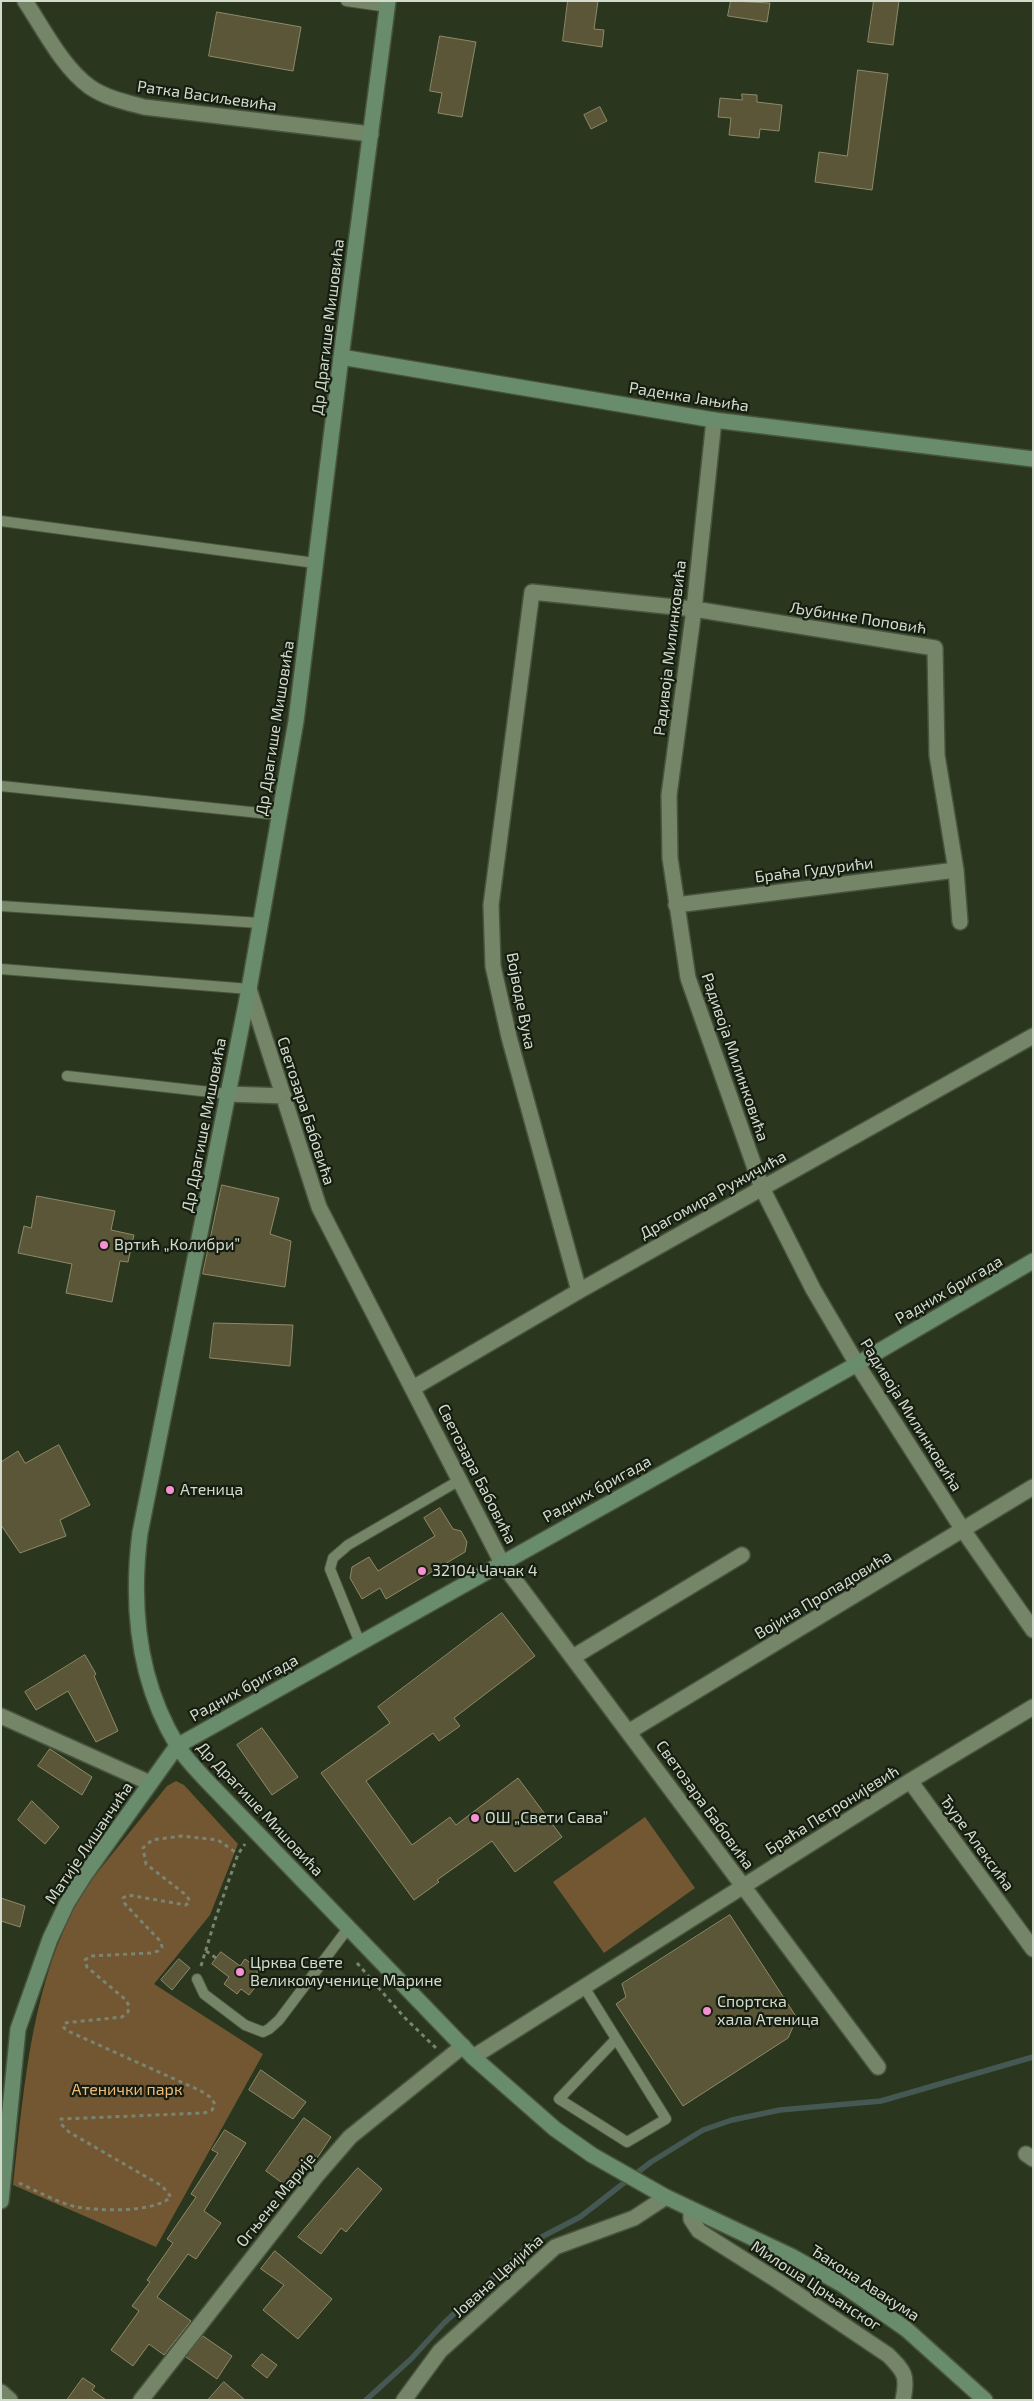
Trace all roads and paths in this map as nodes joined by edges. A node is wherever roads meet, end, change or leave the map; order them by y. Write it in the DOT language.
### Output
graph roads {
  1 [pos="25,1"];
  2 [pos="346,1"];
  3 [pos="388,4"];
  4 [pos="371,134"];
  5 [pos="341,357"];
  6 [pos="714,420"];
  7 [pos="1033,459"];
  8 [pos="1,521"];
  9 [pos="315,563"];
  10 [pos="532,592"];
  11 [pos="694,609"];
  12 [pos="1,786"];
  13 [pos="279,815"];
  14 [pos="956,870"];
  15 [pos="676,905"];
  16 [pos="1,906"];
  17 [pos="960,922"];
  18 [pos="260,923"];
  19 [pos="1,969"];
  20 [pos="249,989"];
  21 [pos="1033,1036"];
  22 [pos="67,1076"];
  23 [pos="228,1094"];
  24 [pos="284,1096"];
  25 [pos="762,1188"];
  26 [pos="1033,1261"];
  27 [pos="578,1291"];
  28 [pos="857,1364"];
  29 [pos="413,1388"];
  30 [pos="460,1480"];
  31 [pos="1033,1487"];
  32 [pos="963,1530"];
  33 [pos="742,1555"];
  34 [pos="502,1563"];
  35 [pos="1033,1630"];
  36 [pos="360,1643"];
  37 [pos="573,1657"];
  38 [pos="1033,1707"];
  39 [pos="1,1716"];
  40 [pos="630,1731"];
  41 [pos="177,1746"];
  42 [pos="910,1781"];
  43 [pos="150,1783"];
  44 [pos="245,1844"];
  45 [pos="238,1854"];
  46 [pos="743,1887"];
  47 [pos="349,1927"];
  48 [pos="1033,1949"];
  49 [pos="206,1951"];
  50 [pos="216,1958"];
  51 [pos="197,1979"];
  52 [pos="584,1987"];
  53 [pos="616,2039"];
  54 [pos="468,2052"];
  55 [pos="878,2067"];
  56 [pos="6,2087"];
  57 [pos="4,2177"];
  58 [pos="661,2195"];
  59 [pos="1,2201"];
  60 [pos="691,2210"];
  61 [pos="1,2392"];
  62 [pos="10,2400"];
  63 [pos="141,2400"];
  64 [pos="404,2400"];
  65 [pos="903,2400"];
  66 [pos="985,2400"];
  1 -- 4 [label="street, Ратка Васиљевића"];
  2 -- 3 [label="lane"];
  3 -- 4 [label="main road, Др Драгише Мишовића"];
  4 -- 5 [label="main road, Др Драгише Мишовића"];
  5 -- 6 [label="main road, Раденка Јањића"];
  5 -- 9 [label="main road, Др Драгише Мишовића"];
  6 -- 7 [label="main road, Раденка Јањића"];
  6 -- 11 [label="street, Радивоја Милинковића"];
  8 -- 9 [label="lane"];
  9 -- 13 [label="main road, Др Драгише Мишовића"];
  10 -- 11 [label="street, Љубинке Поповић"];
  10 -- 27 [label="street, Војводе Вука"];
  11 -- 14 [label="street, Љубинке Поповић"];
  11 -- 15 [label="street, Радивоја Милинковића"];
  12 -- 13 [label="lane"];
  13 -- 18 [label="main road, Др Драгише Мишовића"];
  14 -- 15 [label="street, Браћа Гудурићи"];
  14 -- 17 [label="street, Љубинке Поповић"];
  15 -- 25 [label="street, Радивоја Милинковића"];
  16 -- 18 [label="lane"];
  18 -- 20 [label="main road, Др Драгише Мишовића"];
  19 -- 20 [label="lane"];
  20 -- 23 [label="main road, Др Драгише Мишовића"];
  20 -- 24 [label="street, Светозара Бабовића"];
  21 -- 25 [label="street, Драгомира Ружичића"];
  22 -- 23 [label="lane"];
  23 -- 24 [label="street"];
  23 -- 41 [label="main road, Др Драгише Мишовића"];
  24 -- 29 [label="street, Светозара Бабовића"];
  25 -- 27 [label="street, Драгомира Ружичића"];
  25 -- 28 [label="street, Радивоја Милинковића"];
  26 -- 28 [label="main road, Радних бригада"];
  27 -- 29 [label="street, Драгомира Ружичића"];
  28 -- 32 [label="street, Радивоја Милинковића"];
  28 -- 34 [label="main road, Радних бригада"];
  29 -- 30 [label="street, Светозара Бабовића"];
  30 -- 34 [label="street, Светозара Бабовића"];
  30 -- 36 [label="lane"];
  31 -- 32 [label="street, Војина Пропадовића"];
  32 -- 35 [label="street, Радивоја Милинковића"];
  32 -- 40 [label="street, Војина Пропадовића"];
  33 -- 37 [label="street"];
  34 -- 36 [label="main road, Радних бригада"];
  34 -- 37 [label="street, Светозара Бабовића"];
  36 -- 41 [label="main road, Радних бригада"];
  37 -- 40 [label="street, Светозара Бабовића"];
  38 -- 42 [label="street, Браћа Петронијевић"];
  39 -- 43 [label="street"];
  40 -- 46 [label="street, Светозара Бабовића"];
  41 -- 43 [label="main road, Матије Лишанчића"];
  41 -- 47 [label="main road, Др Драгише Мишовића"];
  42 -- 46 [label="street, Браћа Петронијевић"];
  42 -- 48 [label="street, Ђуре Алексића"];
  43 -- 56 [label="main road, Матије Лишанчића"];
  44 -- 45 [label="path"];
  45 -- 49 [label="path"];
  45 -- 57 [label="path"];
  46 -- 52 [label="street, Браћа Петронијевић"];
  46 -- 55 [label="street, Светозара Бабовића"];
  47 -- 51 [label="lane"];
  47 -- 54 [label="main road, Др Драгише Мишовића"];
  49 -- 50 [label="path"];
  49 -- 51 [label="path"];
  52 -- 53 [label="lane"];
  52 -- 54 [label="street, Браћа Петронијевић"];
  53 -- 53 [label="lane"];
  54 -- 58 [label="main road, Др Драгише Мишовића"];
  54 -- 63 [label="street, Огњене Марије"];
  56 -- 57 [label="main road, Матије Лишанчића"];
  57 -- 59 [label="main road, Матије Лишанчића"];
  58 -- 60 [label="main road, Ђакона Авакума"];
  58 -- 64 [label="street, Јована Цвијића"];
  60 -- 65 [label="street, Милоша Црњанског"];
  60 -- 66 [label="main road, Ђакона Авакума"];
  61 -- 62 [label="street"];
}
